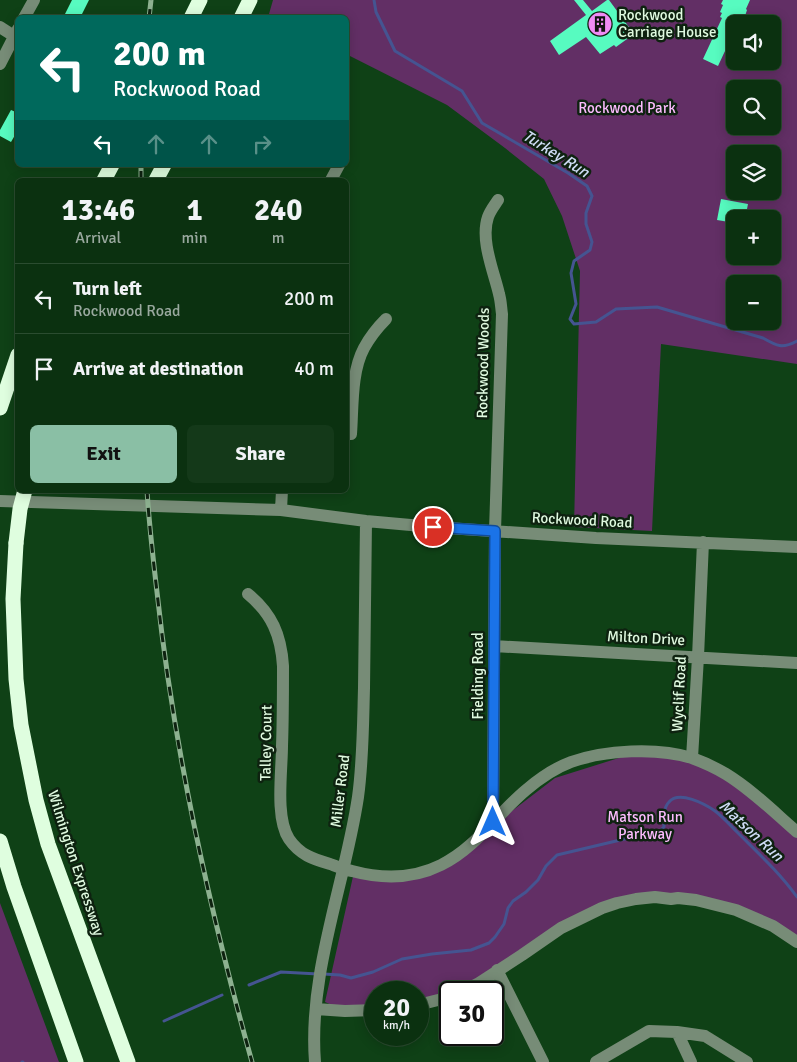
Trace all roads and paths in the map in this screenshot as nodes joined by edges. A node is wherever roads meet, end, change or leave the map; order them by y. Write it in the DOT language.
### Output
graph roads {
  1 [pos="34,0"];
  2 [pos="200,0"];
  3 [pos="250,0"];
  4 [pos="26,15"];
  5 [pos="192,15"];
  6 [pos="242,15"];
  7 [pos="0,27"];
  8 [pos="15,33"];
  9 [pos="15,35"];
  10 [pos="0,64"];
  11 [pos="339,167"];
  12 [pos="332,178"];
  13 [pos="498,200"];
  14 [pos="386,319"];
  15 [pos="15,364"];
  16 [pos="0,408"];
  17 [pos="349,434"];
  18 [pos="24,493"];
  19 [pos="282,493"];
  20 [pos="0,501"];
  21 [pos="281,510"];
  22 [pos="366,521"];
  23 [pos="495,531"];
  24 [pos="703,542"];
  25 [pos="797,547"];
  26 [pos="248,594"];
  27 [pos="494,646"];
  28 [pos="698,657"];
  29 [pos="797,663"];
  30 [pos="692,758"];
  31 [pos="493,822"];
  32 [pos="797,832"];
  33 [pos="0,842"];
  34 [pos="343,869"];
  35 [pos="797,942"];
  36 [pos="498,970"];
  37 [pos="482,981"];
  38 [pos="316,1009"];
  39 [pos="364,1010"];
  40 [pos="677,1032"];
  41 [pos="76,1062"];
  42 [pos="128,1062"];
  43 [pos="315,1062"];
  44 [pos="543,1062"];
  45 [pos="596,1062"];
  46 [pos="691,1062"];
  47 [pos="747,1062"];
  1 -- 4 [label="street"];
  2 -- 5 [label="highway"];
  3 -- 6 [label="highway"];
  7 -- 8 [label="street"];
  9 -- 10 [label="street"];
  11 -- 12 [label="street"];
  13 -- 23 [label="street, Rockwood Woods"];
  14 -- 17 [label="street"];
  15 -- 16 [label="highway"];
  18 -- 42 [label="highway, Wilmington Expressway, bridge"];
  19 -- 21 [label="street"];
  20 -- 21 [label="street, Rockwood Road"];
  21 -- 22 [label="street, Rockwood Road"];
  22 -- 23 [label="street, Rockwood Road"];
  22 -- 34 [label="street, Miller Road"];
  23 -- 24 [label="street, Rockwood Road"];
  23 -- 27 [label="street, Fielding Road"];
  24 -- 25 [label="street, Rockwood Road"];
  24 -- 28 [label="street, Wyclif Road"];
  26 -- 34 [label="street, Talley Court"];
  27 -- 28 [label="street, Milton Drive"];
  27 -- 31 [label="street, Fielding Road"];
  28 -- 29 [label="street, Milton Drive"];
  28 -- 30 [label="street, Wyclif Road"];
  30 -- 31 [label="street, Talley Court"];
  30 -- 32 [label="street, Talley Court"];
  31 -- 34 [label="street, Talley Court"];
  33 -- 41 [label="highway"];
  34 -- 38 [label="street, Miller Road"];
  35 -- 36 [label="street"];
  36 -- 37 [label="street"];
  36 -- 44 [label="street"];
  38 -- 39 [label="street"];
  38 -- 43 [label="street, Miller Road"];
  40 -- 45 [label="street"];
  40 -- 46 [label="street"];
  40 -- 47 [label="street"];
}
